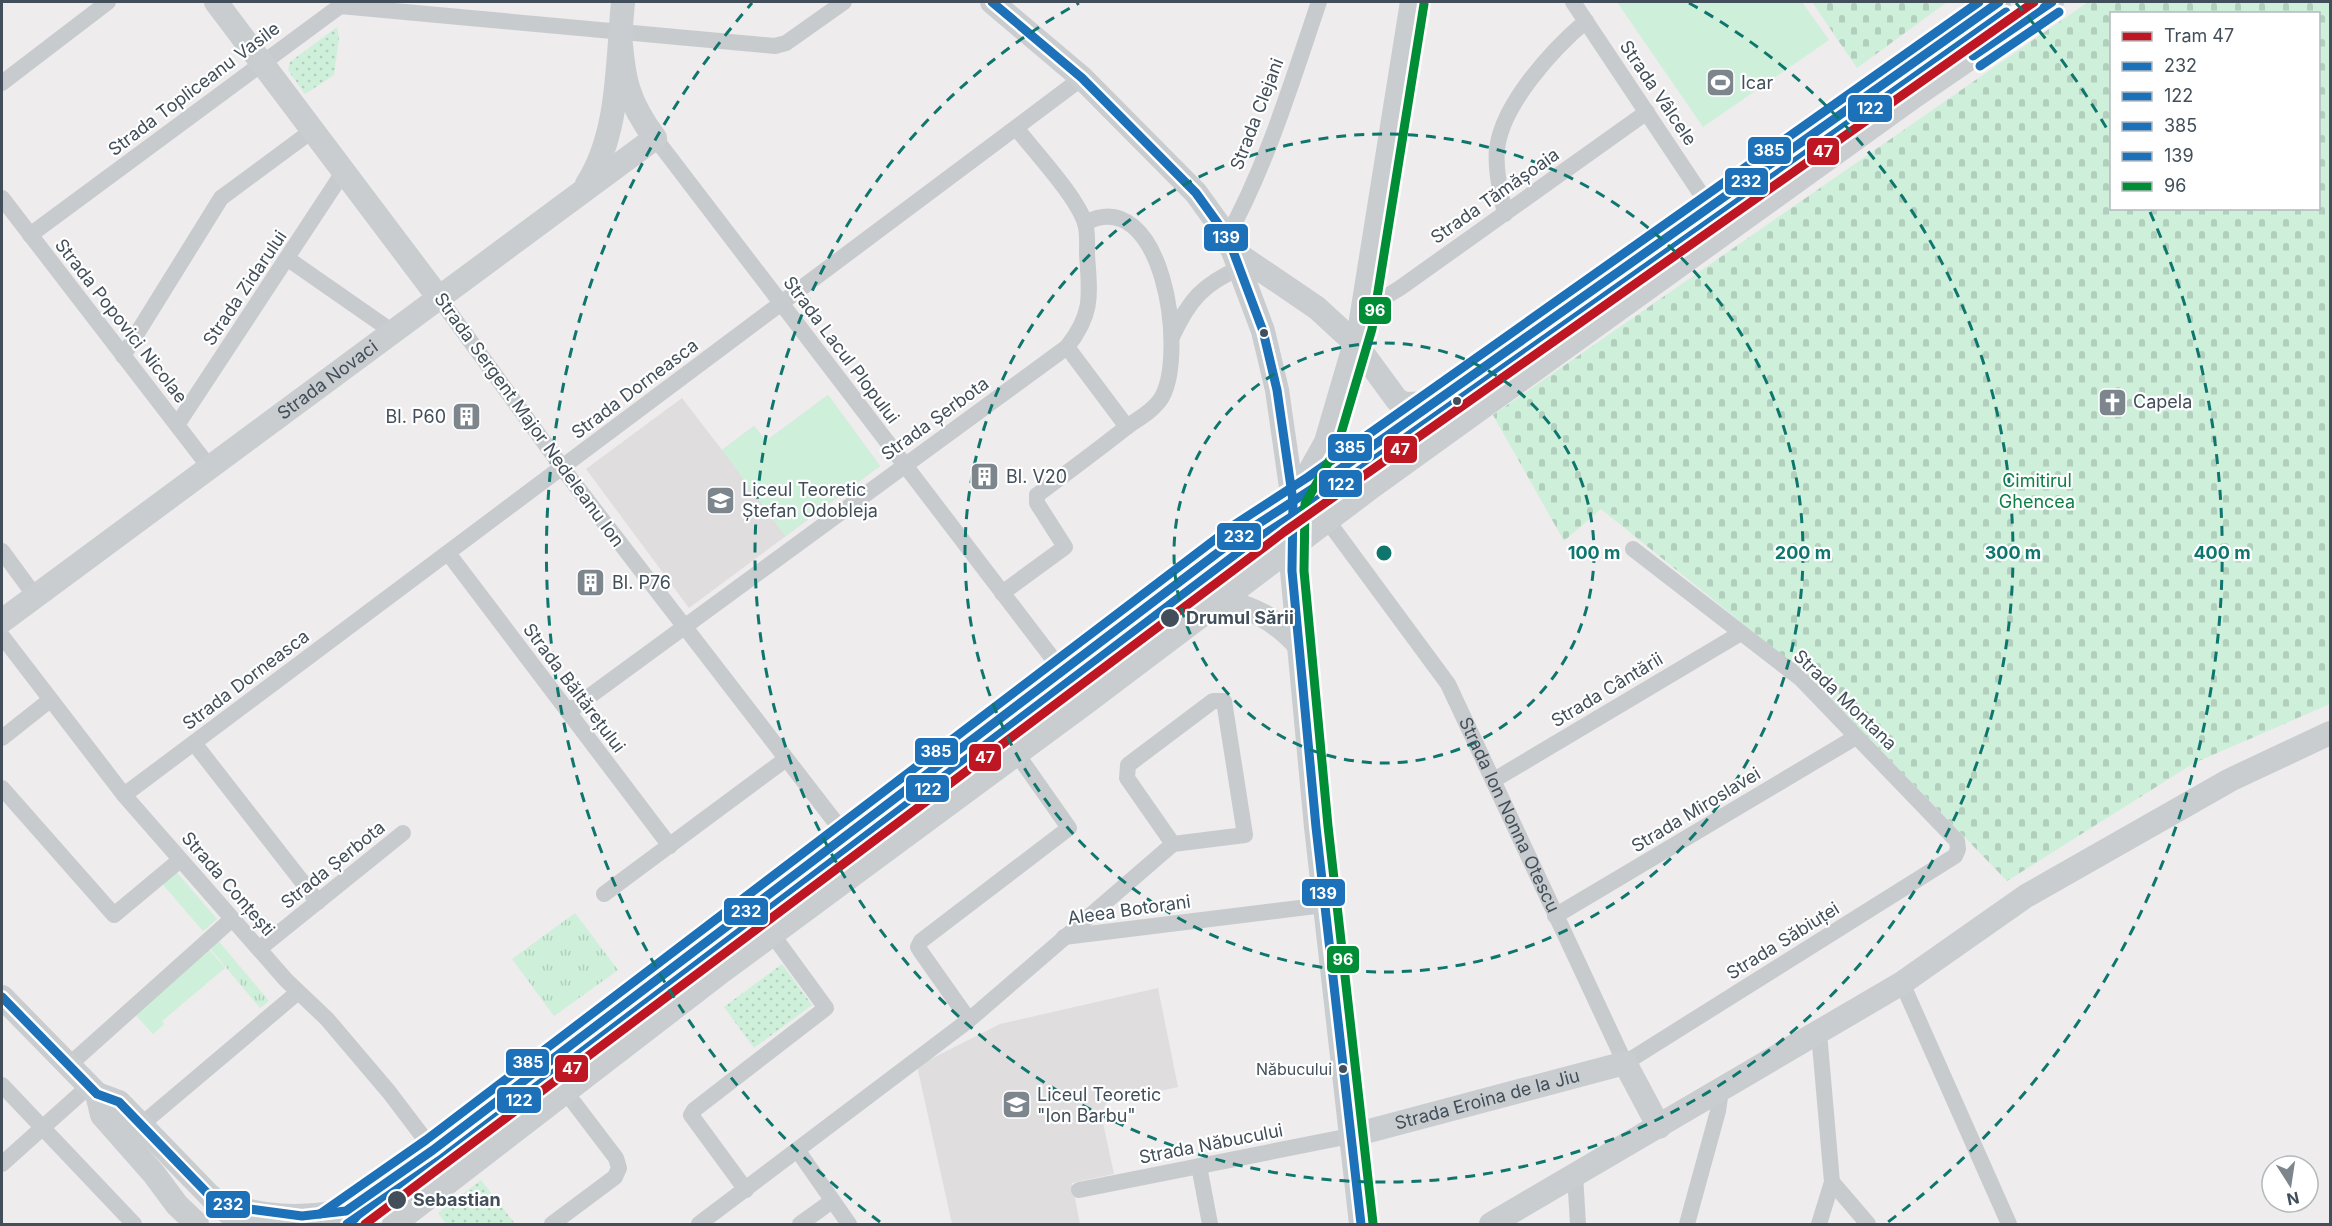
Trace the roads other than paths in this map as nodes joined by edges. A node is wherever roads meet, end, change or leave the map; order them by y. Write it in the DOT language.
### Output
graph roads {
  1 [pos="108,2"];
  2 [pos="216,2"];
  3 [pos="623,2"];
  4 [pos="844,2"];
  5 [pos="1319,2"];
  6 [pos="1412,2"];
  7 [pos="1573,2"];
  8 [pos="1999,2"];
  9 [pos="2052,2"];
  10 [pos="998,4"];
  11 [pos="1586,21"];
  12 [pos="620,32"];
  13 [pos="262,62"];
  14 [pos="1082,78"];
  15 [pos="1887,81"];
  16 [pos="2,83"];
  17 [pos="1904,104"];
  18 [pos="1647,112"];
  19 [pos="313,129"];
  20 [pos="1017,129"];
  21 [pos="655,138"];
  22 [pos="344,171"];
  23 [pos="580,194"];
  24 [pos="2,198"];
  25 [pos="1709,206"];
  26 [pos="1505,214"];
  27 [pos="1086,223"];
  28 [pos="30,235"];
  29 [pos="1233,252"];
  30 [pos="288,259"];
  31 [pos="439,298"];
  32 [pos="782,304"];
  33 [pos="1364,310"];
  34 [pos="393,333"];
  35 [pos="1171,339"];
  36 [pos="1356,344"];
  37 [pos="1066,347"];
  38 [pos="123,356"];
  39 [pos="1434,403"];
  40 [pos="177,425"];
  41 [pos="1127,427"];
  42 [pos="905,465"];
  43 [pos="210,468"];
  44 [pos="562,468"];
  45 [pos="1293,501"];
  46 [pos="1327,520"];
  47 [pos="1292,546"];
  48 [pos="1633,549"];
  49 [pos="2,551"];
  50 [pos="448,553"];
  51 [pos="1002,593"];
  52 [pos="35,596"];
  53 [pos="1219,601"];
  54 [pos="2,621"];
  55 [pos="684,627"];
  56 [pos="1741,633"];
  57 [pos="2,636"];
  58 [pos="1300,646"];
  59 [pos="1063,672"];
  60 [pos="50,700"];
  61 [pos="568,712"];
  62 [pos="2331,733"];
  63 [pos="1856,736"];
  64 [pos="2,738"];
  65 [pos="194,743"];
  66 [pos="1017,754"];
  67 [pos="786,759"];
  68 [pos="1494,780"];
  69 [pos="2,788"];
  70 [pos="124,795"];
  71 [pos="403,833"];
  72 [pos="846,836"];
  73 [pos="1173,844"];
  74 [pos="670,846"];
  75 [pos="1958,849"];
  76 [pos="180,860"];
  77 [pos="604,894"];
  78 [pos="318,902"];
  79 [pos="1324,905"];
  80 [pos="1555,916"];
  81 [pos="232,919"];
  82 [pos="772,934"];
  83 [pos="1064,937"];
  84 [pos="259,949"];
  85 [pos="1902,983"];
  86 [pos="297,993"];
  87 [pos="2,997"];
  88 [pos="969,1020"];
  89 [pos="1819,1033"];
  90 [pos="1625,1063"];
  91 [pos="69,1065"];
  92 [pos="2,1085"];
  93 [pos="93,1090"];
  94 [pos="1721,1090"];
  95 [pos="565,1091"];
  96 [pos="142,1124"];
  97 [pos="44,1127"];
  98 [pos="1659,1127"];
  99 [pos="1350,1136"];
  100 [pos="434,1150"];
  101 [pos="798,1151"];
  102 [pos="2,1164"];
  103 [pos="1199,1166"];
  104 [pos="1575,1175"];
  105 [pos="1832,1182"];
  106 [pos="746,1190"];
  107 [pos="1079,1190"];
  108 [pos="209,1195"];
  109 [pos="832,1201"];
  110 [pos="183,1215"];
  111 [pos="336,1218"];
  112 [pos="135,1224"];
  113 [pos="197,1224"];
  114 [pos="241,1224"];
  115 [pos="394,1224"];
  116 [pos="552,1224"];
  117 [pos="699,1224"];
  118 [pos="800,1224"];
  119 [pos="849,1224"];
  120 [pos="1210,1224"];
  121 [pos="1361,1224"];
  122 [pos="1491,1224"];
  123 [pos="1578,1224"];
  124 [pos="1687,1224"];
  125 [pos="1819,1224"];
  126 [pos="1868,1224"];
  127 [pos="2009,1224"];
  1 -- 16 [label="street"];
  2 -- 13 [label="main road, Strada Sergent Major Nedeleanu Ion"];
  3 -- 12 [label="main road"];
  4 -- 12 [label="street, Strada Topliceanu Vasile"];
  5 -- 29 [label="street, Strada Clejani"];
  6 -- 33 [label="main road"];
  7 -- 11 [label="street, Strada Vâlcele"];
  8 -- 15 [label="main road"];
  9 -- 17 [label="main road"];
  10 -- 14 [label="main road"];
  11 -- 18 [label="street, Strada Vâlcele"];
  11 -- 26 [label="street"];
  12 -- 13 [label="street, Strada Topliceanu Vasile"];
  12 -- 21 [label="main road"];
  12 -- 23 [label="main road"];
  13 -- 19 [label="main road, Strada Sergent Major Nedeleanu Ion"];
  13 -- 28 [label="street, Strada Topliceanu Vasile"];
  14 -- 20 [label="street, Strada Dorneasca"];
  14 -- 29 [label="main road"];
  15 -- 17 [label="main road"];
  15 -- 25 [label="main road"];
  17 -- 46 [label="main road"];
  18 -- 25 [label="street, Strada Vâlcele"];
  18 -- 26 [label="street, Strada Tămășoaia"];
  19 -- 22 [label="main road, Strada Sergent Major Nedeleanu Ion"];
  19 -- 38 [label="street"];
  20 -- 27 [label="street, Strada Șerbota"];
  20 -- 32 [label="street, Strada Dorneasca"];
  21 -- 23 [label="main road, Strada Novaci"];
  21 -- 32 [label="street, Strada Lacul Plopului"];
  22 -- 30 [label="street, Strada Zidarului"];
  22 -- 31 [label="main road, Strada Sergent Major Nedeleanu Ion"];
  23 -- 31 [label="main road, Strada Novaci"];
  24 -- 28 [label="street, Strada Popovici Nicolae"];
  25 -- 39 [label="main road"];
  26 -- 33 [label="street, Strada Tămășoaia"];
  27 -- 35 [label="street"];
  27 -- 37 [label="street, Strada Șerbota"];
  28 -- 38 [label="street, Strada Popovici Nicolae"];
  29 -- 35 [label="street"];
  29 -- 36 [label="main road"];
  29 -- 45 [label="main road"];
  30 -- 34 [label="street"];
  30 -- 40 [label="street, Strada Zidarului"];
  31 -- 34 [label="main road, Strada Novaci"];
  31 -- 44 [label="street, Strada Sergent Major Nedeleanu Ion"];
  32 -- 42 [label="street, Strada Lacul Plopului"];
  32 -- 44 [label="street, Strada Dorneasca"];
  33 -- 36 [label="main road"];
  34 -- 43 [label="main road, Strada Novaci"];
  35 -- 41 [label="street"];
  36 -- 39 [label="main road"];
  36 -- 45 [label="main road"];
  37 -- 41 [label="street"];
  37 -- 42 [label="street, Strada Șerbota"];
  38 -- 40 [label="street, Strada Popovici Nicolae"];
  39 -- 45 [label="main road"];
  40 -- 43 [label="street, Strada Popovici Nicolae"];
  41 -- 51 [label="street"];
  42 -- 51 [label="street, Strada Lacul Plopului"];
  42 -- 55 [label="street, Strada Șerbota"];
  43 -- 52 [label="main road, Strada Novaci"];
  44 -- 50 [label="street, Strada Dorneasca"];
  44 -- 55 [label="street, Strada Sergent Major Nedeleanu Ion"];
  45 -- 46 [label="street"];
  45 -- 47 [label="main road"];
  45 -- 59 [label="main road"];
  46 -- 47 [label="main road"];
  46 -- 68 [label="street, Strada Ion Nonna Otescu"];
  47 -- 53 [label="main road"];
  47 -- 58 [label="main road"];
  48 -- 56 [label="street, Strada Montana"];
  49 -- 52 [label="street"];
  50 -- 61 [label="street, Strada Băltărețului"];
  50 -- 65 [label="street, Strada Dorneasca"];
  51 -- 59 [label="street, Strada Lacul Plopului"];
  52 -- 54 [label="main road, Strada Novaci"];
  53 -- 58 [label="main road"];
  53 -- 66 [label="main road"];
  55 -- 61 [label="street, Strada Șerbota"];
  55 -- 67 [label="street, Strada Sergent Major Nedeleanu Ion"];
  56 -- 63 [label="street, Strada Montana"];
  56 -- 68 [label="street, Strada Cântării"];
  57 -- 60 [label="street, Strada Conțești"];
  58 -- 79 [label="main road"];
  59 -- 72 [label="main road"];
  60 -- 64 [label="street"];
  60 -- 70 [label="street, Strada Conțești"];
  61 -- 74 [label="street, Strada Băltărețului"];
  62 -- 85 [label="main road"];
  63 -- 75 [label="street, Strada Montana"];
  63 -- 80 [label="street, Strada Miroslavei"];
  65 -- 70 [label="street, Strada Dorneasca"];
  65 -- 78 [label="street"];
  66 -- 82 [label="main road"];
  66 -- 88 [label="street"];
  67 -- 72 [label="street, Strada Sergent Major Nedeleanu Ion"];
  67 -- 74 [label="street"];
  68 -- 80 [label="street, Strada Ion Nonna Otescu"];
  69 -- 76 [label="street"];
  70 -- 76 [label="street, Strada Conțești"];
  71 -- 78 [label="street, Strada Șerbota"];
  72 -- 100 [label="main road"];
  73 -- 73 [label="street"];
  73 -- 83 [label="street"];
  74 -- 77 [label="street"];
  75 -- 90 [label="street, Strada Săbiuței"];
  76 -- 81 [label="street, Strada Conțești"];
  78 -- 84 [label="street, Strada Șerbota"];
  79 -- 83 [label="street, Aleea Botorani"];
  79 -- 99 [label="main road"];
  80 -- 90 [label="street, Strada Ion Nonna Otescu"];
  81 -- 84 [label="street, Strada Conțești"];
  81 -- 91 [label="street"];
  82 -- 95 [label="main road"];
  82 -- 106 [label="street"];
  83 -- 88 [label="street, Aleea Botorani"];
  84 -- 86 [label="street, Strada Conțești"];
  85 -- 89 [label="main road"];
  85 -- 127 [label="street"];
  86 -- 96 [label="street"];
  86 -- 100 [label="street, Strada Conțești"];
  87 -- 91 [label="main road"];
  88 -- 101 [label="street, Aleea Botorani"];
  89 -- 94 [label="main road"];
  89 -- 105 [label="street"];
  90 -- 98 [label="main road, Strada Ion Nonna Otescu"];
  90 -- 99 [label="main road, Strada Eroina de la Jiu"];
  91 -- 93 [label="main road"];
  92 -- 97 [label="street"];
  93 -- 96 [label="main road"];
  93 -- 97 [label="street"];
  93 -- 110 [label="main road"];
  94 -- 98 [label="main road"];
  94 -- 124 [label="street"];
  95 -- 115 [label="main road"];
  95 -- 116 [label="street"];
  96 -- 108 [label="main road"];
  97 -- 102 [label="street"];
  97 -- 112 [label="street"];
  98 -- 104 [label="main road"];
  99 -- 103 [label="street, Strada Năbucului"];
  99 -- 121 [label="main road"];
  100 -- 111 [label="main road"];
  101 -- 106 [label="street, Aleea Botorani"];
  101 -- 109 [label="street"];
  103 -- 107 [label="street, Strada Năbucului"];
  103 -- 120 [label="street"];
  104 -- 122 [label="main road"];
  104 -- 123 [label="street"];
  105 -- 125 [label="street"];
  105 -- 126 [label="street"];
  106 -- 117 [label="street, Aleea Botorani"];
  108 -- 111 [label="main road"];
  108 -- 114 [label="main road"];
  109 -- 118 [label="street"];
  109 -- 119 [label="street"];
  110 -- 113 [label="main road"];
}
